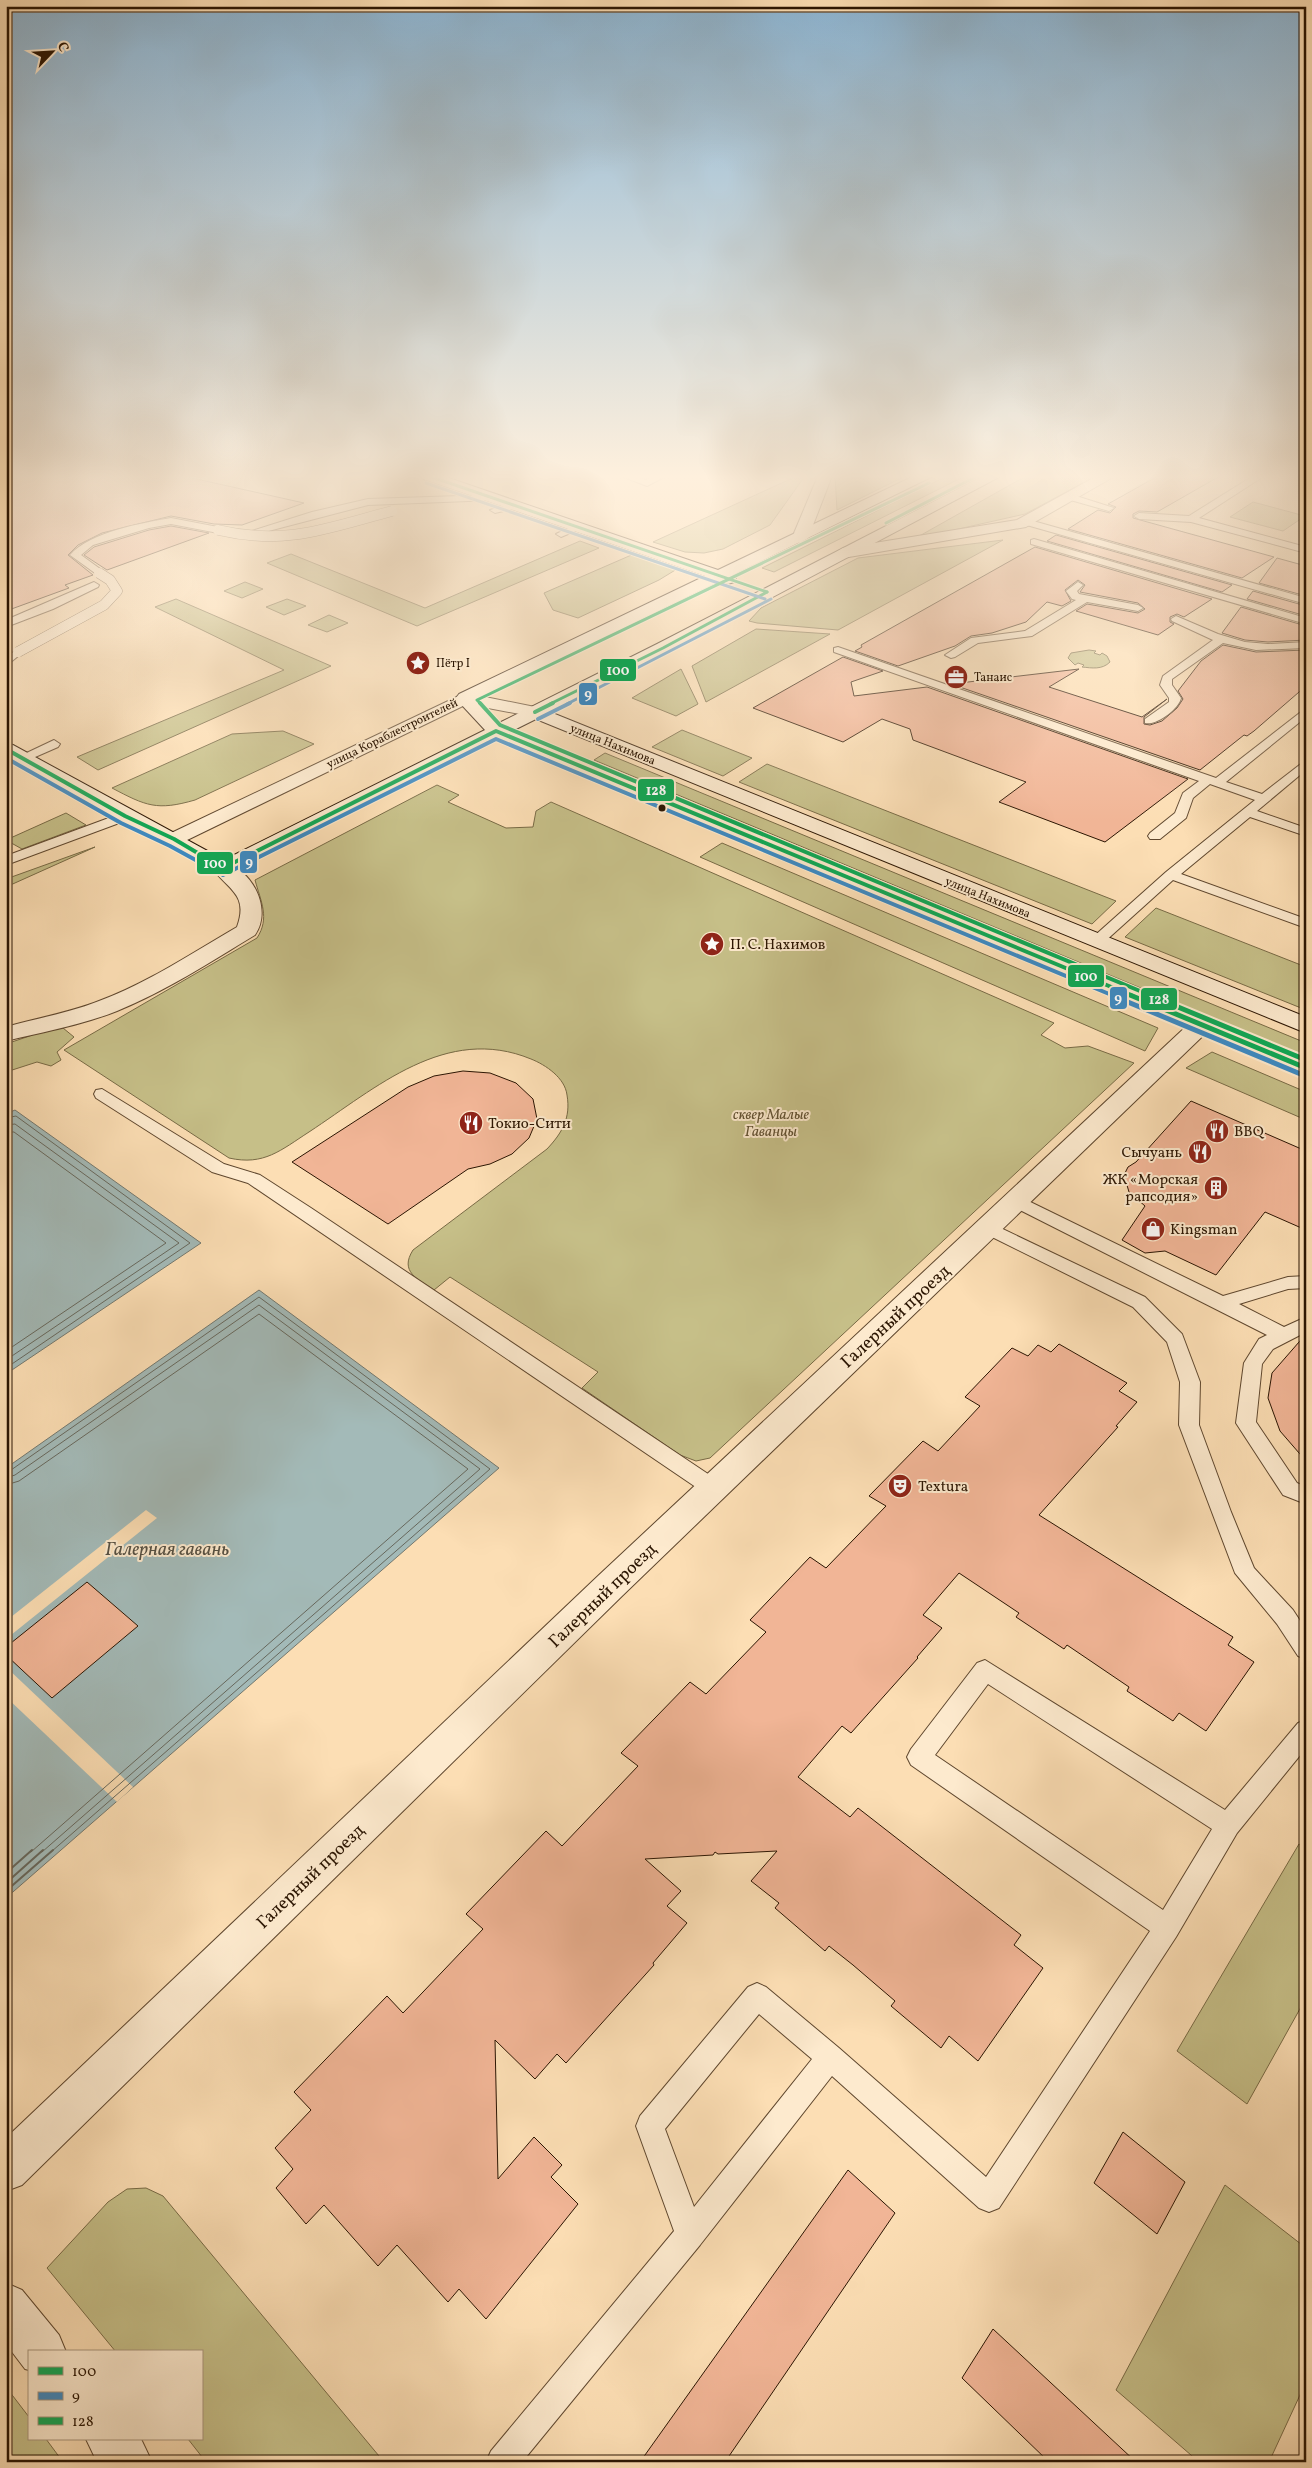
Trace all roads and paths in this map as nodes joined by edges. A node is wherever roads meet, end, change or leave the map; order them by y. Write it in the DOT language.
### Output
graph roads {
  1 [pos="82,591"];
  2 [pos="117,591"];
  3 [pos="688,591"];
  4 [pos="1071,591"];
  5 [pos="1203,591"];
  6 [pos="1271,591"];
  7 [pos="767,592"];
  8 [pos="1085,599"];
  9 [pos="1306,601"];
  10 [pos="1138,608"];
  11 [pos="1176,619"];
  12 [pos="1306,621"];
  13 [pos="6,624"];
  14 [pos="1222,639"];
  15 [pos="1306,645"];
  16 [pos="838,650"];
  17 [pos="951,654"];
  18 [pos="6,663"];
  19 [pos="465,698"];
  20 [pos="1306,711"];
  21 [pos="535,712"];
  22 [pos="1149,721"];
  23 [pos="496,731"];
  24 [pos="54,744"];
  25 [pos="14,753"];
  26 [pos="1306,764"];
  27 [pos="1213,781"];
  28 [pos="1264,799"];
  29 [pos="1248,812"];
  30 [pos="126,816"];
  31 [pos="1306,832"];
  32 [pos="1155,836"];
  33 [pos="174,839"];
  34 [pos="6,861"];
  35 [pos="223,868"];
  36 [pos="1171,875"];
  37 [pos="1306,924"];
  38 [pos="1096,941"];
  39 [pos="1201,1025"];
  40 [pos="1306,1026"];
  41 [pos="6,1034"];
  42 [pos="1306,1068"];
  43 [pos="102,1094"];
  44 [pos="1016,1201"];
  45 [pos="988,1228"];
  46 [pos="1306,1282"];
  47 [pos="1221,1303"];
  48 [pos="1306,1324"];
  49 [pos="1283,1336"];
  50 [pos="713,1488"];
  51 [pos="1306,1496"];
  52 [pos="1306,1649"];
  53 [pos="1306,1730"];
  54 [pos="1228,1825"];
  55 [pos="1167,1928"];
  56 [pos="830,2057"];
  57 [pos="6,2169"];
  58 [pos="690,2234"];
  59 [pos="6,2306"];
  60 [pos="40,2350"];
  61 [pos="111,2440"];
  62 [pos="128,2462"];
  63 [pos="502,2462"];
  1 -- 13 [label="lane"];
  2 -- 18 [label="lane, bridge"];
  3 -- 19 [label="street, улица Кораблестроителей"];
  4 -- 8 [label="lane"];
  5 -- 12 [label="lane"];
  6 -- 9 [label="lane"];
  7 -- 21 [label="street"];
  8 -- 10 [label="lane"];
  8 -- 17 [label="lane"];
  11 -- 14 [label="lane"];
  14 -- 15 [label="lane"];
  14 -- 22 [label="lane"];
  16 -- 27 [label="lane"];
  19 -- 21 [label="street, улица Нахимова"];
  19 -- 23 [label="street"];
  19 -- 33 [label="street, улица Кораблестроителей"];
  20 -- 27 [label="lane"];
  21 -- 23 [label="street"];
  21 -- 38 [label="street, улица Нахимова"];
  23 -- 35 [label="street"];
  23 -- 39 [label="street"];
  24 -- 25 [label="lane"];
  25 -- 30 [label="street"];
  26 -- 28 [label="lane"];
  27 -- 28 [label="lane"];
  27 -- 32 [label="lane"];
  28 -- 29 [label="lane"];
  29 -- 31 [label="lane"];
  29 -- 36 [label="lane"];
  30 -- 33 [label="street"];
  30 -- 34 [label="lane"];
  33 -- 35 [label="street"];
  35 -- 41 [label="street"];
  36 -- 37 [label="lane"];
  36 -- 38 [label="lane"];
  38 -- 40 [label="street, улица Нахимова"];
  39 -- 42 [label="street"];
  39 -- 44 [label="street, Галерный проезд"];
  43 -- 50 [label="lane"];
  44 -- 45 [label="street, Галерный проезд"];
  44 -- 47 [label="lane"];
  45 -- 50 [label="street, Галерный проезд"];
  45 -- 52 [label="lane"];
  46 -- 47 [label="lane"];
  47 -- 49 [label="lane"];
  48 -- 49 [label="lane"];
  49 -- 51 [label="lane"];
  50 -- 57 [label="street, Галерный проезд"];
  53 -- 54 [label="lane"];
  54 -- 55 [label="lane"];
  54 -- 55 [label="lane"];
  55 -- 56 [label="lane"];
  56 -- 58 [label="lane"];
  56 -- 58 [label="lane"];
  58 -- 63 [label="lane"];
  59 -- 60 [label="street"];
  61 -- 62 [label="street"];
}
